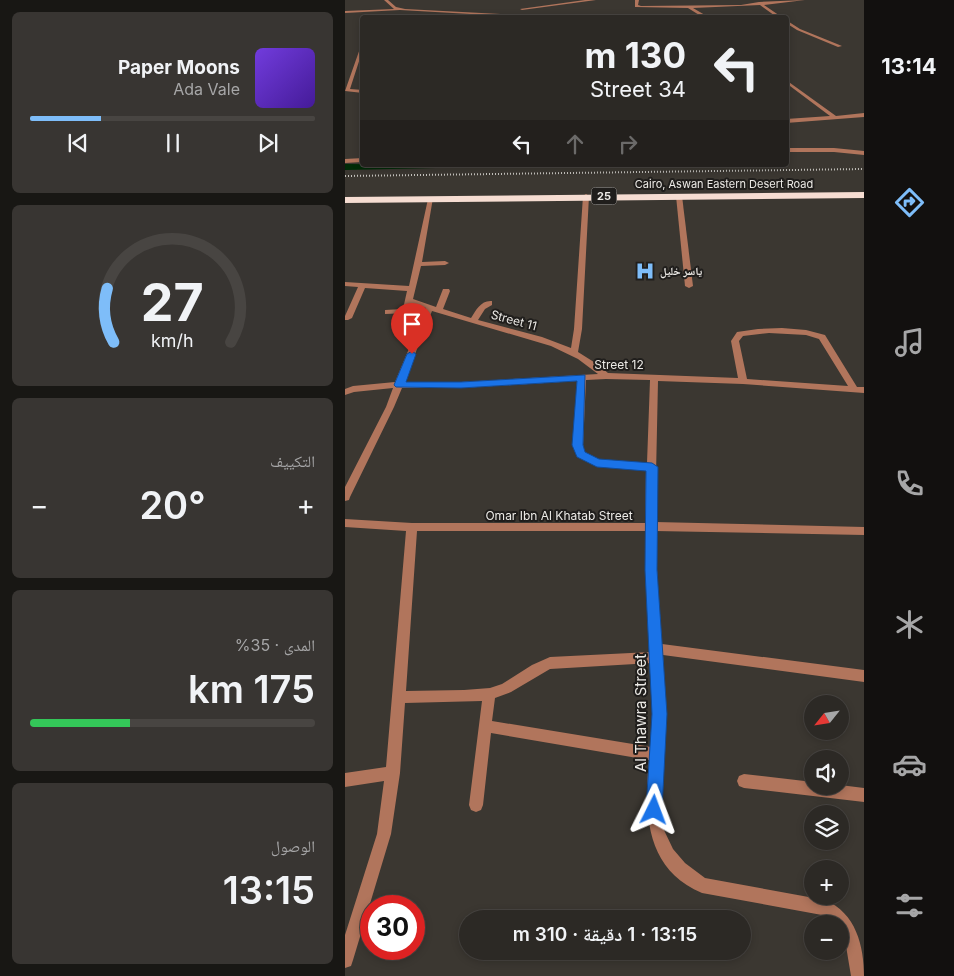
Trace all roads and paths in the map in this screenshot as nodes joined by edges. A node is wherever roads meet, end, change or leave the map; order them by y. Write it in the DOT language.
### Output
graph roads {
  1 [pos="386,0"];
  2 [pos="594,0"];
  3 [pos="637,0"];
  4 [pos="663,0"];
  5 [pos="803,0"];
  6 [pos="575,3"];
  7 [pos="759,3"];
  8 [pos="689,6"];
  9 [pos="665,7"];
  10 [pos="402,9"];
  11 [pos="380,11"];
  12 [pos="345,12"];
  13 [pos="497,13"];
  14 [pos="378,15"];
  15 [pos="528,15"];
  16 [pos="575,15"];
  17 [pos="703,15"];
  18 [pos="777,15"];
  19 [pos="789,24"];
  20 [pos="840,46"];
  21 [pos="360,50"];
  22 [pos="789,83"];
  23 [pos="360,92"];
  24 [pos="864,115"];
  25 [pos="836,118"];
  26 [pos="789,121"];
  27 [pos="789,149"];
  28 [pos="864,153"];
  29 [pos="360,160"];
  30 [pos="345,161"];
  31 [pos="864,188"];
  32 [pos="345,193"];
  33 [pos="864,195"];
  34 [pos="586,196"];
  35 [pos="679,196"];
  36 [pos="431,199"];
  37 [pos="345,200"];
  38 [pos="445,263"];
  39 [pos="418,264"];
  40 [pos="345,284"];
  41 [pos="363,285"];
  42 [pos="689,286"];
  43 [pos="412,289"];
  44 [pos="446,291"];
  45 [pos="409,300"];
  46 [pos="489,303"];
  47 [pos="435,309"];
  48 [pos="388,312"];
  49 [pos="348,318"];
  50 [pos="473,321"];
  51 [pos="575,351"];
  52 [pos="606,376"];
  53 [pos="582,377"];
  54 [pos="654,377"];
  55 [pos="743,381"];
  56 [pos="399,385"];
  57 [pos="854,389"];
  58 [pos="864,390"];
  59 [pos="345,392"];
  60 [pos="652,467"];
  61 [pos="345,497"];
  62 [pos="345,523"];
  63 [pos="412,527"];
  64 [pos="650,527"];
  65 [pos="864,531"];
  66 [pos="657,653"];
  67 [pos="864,676"];
  68 [pos="489,693"];
  69 [pos="398,697"];
  70 [pos="485,726"];
  71 [pos="657,755"];
  72 [pos="393,773"];
  73 [pos="345,780"];
  74 [pos="744,781"];
  75 [pos="864,795"];
  76 [pos="476,805"];
  77 [pos="345,960"];
  78 [pos="859,976"];
  1 -- 10 [label="street"];
  2 -- 6 [label="street"];
  3 -- 9 [label="street"];
  4 -- 9 [label="street"];
  5 -- 7 [label="street"];
  6 -- 13 [label="street"];
  6 -- 16 [label="street"];
  7 -- 8 [label="street"];
  7 -- 18 [label="street"];
  8 -- 9 [label="street"];
  8 -- 17 [label="street"];
  10 -- 11 [label="street"];
  10 -- 13 [label="street"];
  11 -- 12 [label="street"];
  11 -- 14 [label="street"];
  13 -- 15 [label="street"];
  19 -- 20 [label="street"];
  21 -- 23 [label="street"];
  22 -- 25 [label="street"];
  24 -- 25 [label="street"];
  25 -- 26 [label="street"];
  27 -- 28 [label="street"];
  29 -- 30 [label="street"];
  31 -- 32 [label="highway, Cairo, Aswan Eastern Desert Road / 25"];
  33 -- 35 [label="highway, Cairo, Aswan Eastern Desert Road / 25"];
  34 -- 35 [label="highway, Cairo, Aswan Eastern Desert Road / 25"];
  34 -- 36 [label="highway, Cairo, Aswan Eastern Desert Road / 25"];
  34 -- 51 [label="street"];
  35 -- 42 [label="street"];
  36 -- 37 [label="highway, Cairo, Aswan Eastern Desert Road / 25"];
  36 -- 39 [label="street"];
  38 -- 39 [label="street"];
  39 -- 43 [label="street"];
  40 -- 41 [label="street"];
  41 -- 43 [label="street"];
  41 -- 49 [label="street"];
  43 -- 45 [label="street"];
  44 -- 47 [label="street"];
  45 -- 47 [label="street, Street 11"];
  45 -- 48 [label="street"];
  46 -- 50 [label="street"];
  47 -- 50 [label="street, Street 11"];
  47 -- 56 [label="street"];
  50 -- 51 [label="street, Street 11"];
  51 -- 52 [label="street, Street 11"];
  52 -- 53 [label="street, Street 12"];
  52 -- 54 [label="street, Street 12"];
  53 -- 56 [label="street, Street 12"];
  53 -- 60 [label="street"];
  54 -- 55 [label="street, Street 12"];
  54 -- 60 [label="street, Al Thawra Street"];
  55 -- 57 [label="street, Street 12"];
  55 -- 57 [label="street"];
  56 -- 59 [label="street, Street 12"];
  56 -- 61 [label="street"];
  57 -- 58 [label="street, Street 12"];
  60 -- 64 [label="street, Al Thawra Street"];
  62 -- 63 [label="street, Omar Ibn Al Khatab Street"];
  63 -- 64 [label="street, Omar Ibn Al Khatab Street"];
  63 -- 69 [label="street"];
  64 -- 65 [label="street, Omar Ibn Al Khatab Street"];
  64 -- 66 [label="street, Al Thawra Street"];
  66 -- 67 [label="street"];
  66 -- 68 [label="street"];
  66 -- 71 [label="street, Al Thawra Street"];
  68 -- 69 [label="street"];
  68 -- 70 [label="street"];
  69 -- 72 [label="street"];
  70 -- 71 [label="street"];
  70 -- 76 [label="street"];
  71 -- 78 [label="street, Al Thawra Street"];
  72 -- 73 [label="street"];
  72 -- 77 [label="street"];
  74 -- 75 [label="street"];
}
